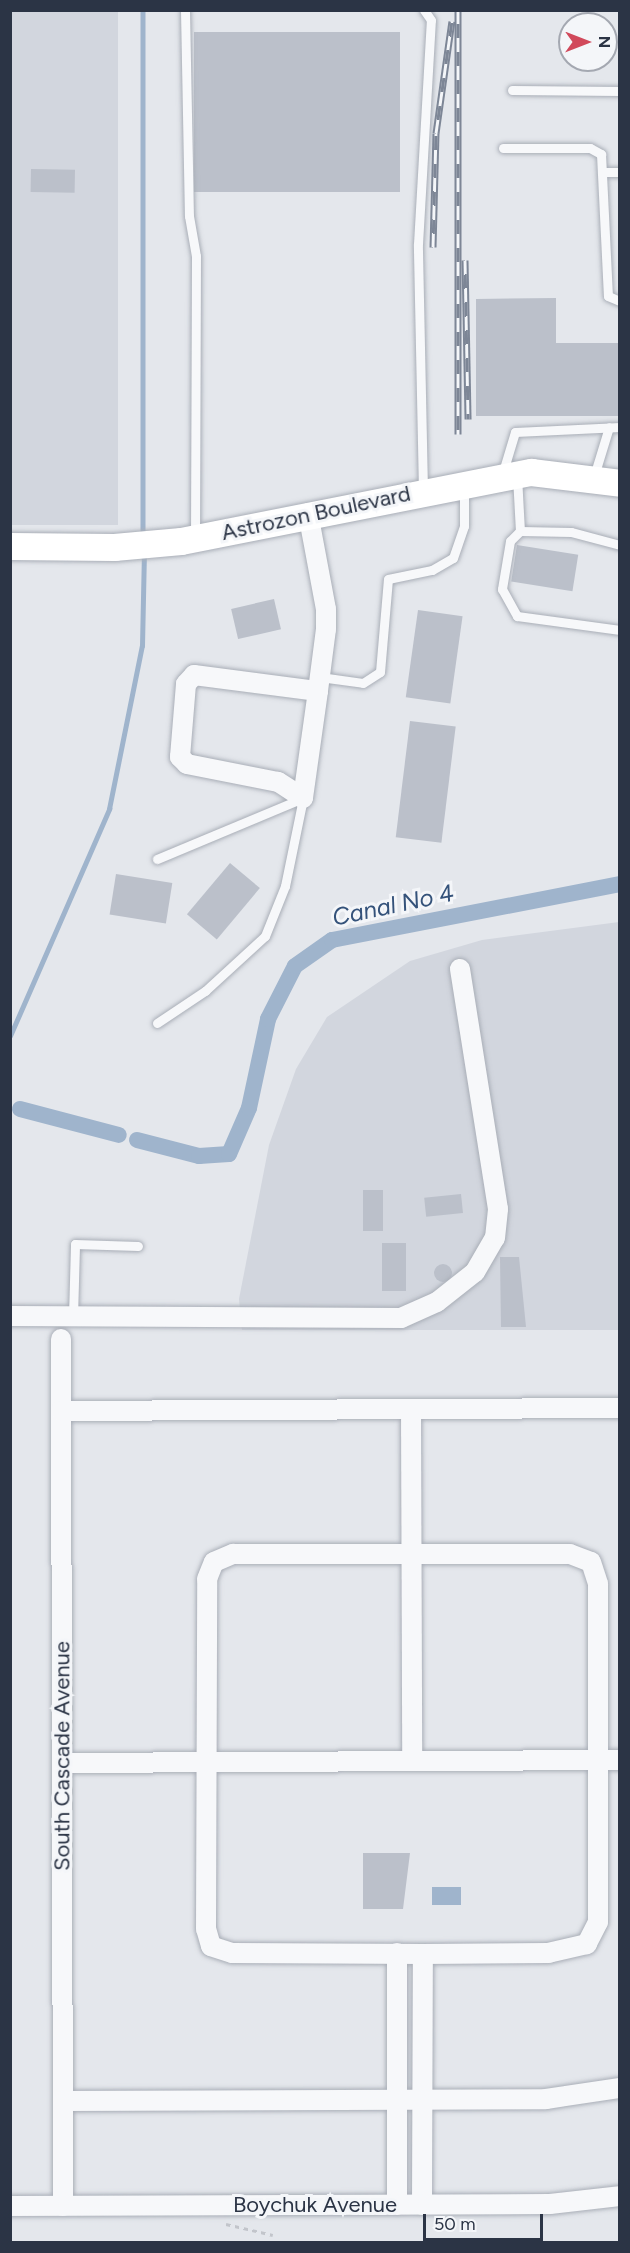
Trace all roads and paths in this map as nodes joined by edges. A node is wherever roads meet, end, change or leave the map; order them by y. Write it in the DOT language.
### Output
graph roads {
  1 [pos="185,10"];
  2 [pos="424,10"];
  3 [pos="512,90"];
  4 [pos="620,91"];
  5 [pos="503,148"];
  6 [pos="605,172"];
  7 [pos="620,172"];
  8 [pos="620,302"];
  9 [pos="614,427"];
  10 [pos="510,475"];
  11 [pos="607,480"];
  12 [pos="464,482"];
  13 [pos="423,490"];
  14 [pos="308,513"];
  15 [pos="520,531"];
  16 [pos="188,540"];
  17 [pos="620,545"];
  18 [pos="10,546"];
  19 [pos="620,630"];
  20 [pos="319,684"];
  21 [pos="303,798"];
  22 [pos="157,859"];
  23 [pos="460,969"];
  24 [pos="157,1023"];
  25 [pos="138,1246"];
  26 [pos="10,1316"];
  27 [pos="73,1317"];
  28 [pos="61,1339"];
  29 [pos="620,1408"];
  30 [pos="411,1409"];
  31 [pos="61,1411"];
  32 [pos="411,1554"];
  33 [pos="598,1760"];
  34 [pos="620,1760"];
  35 [pos="412,1761"];
  36 [pos="62,1762"];
  37 [pos="206,1762"];
  38 [pos="397,1953"];
  39 [pos="423,1954"];
  40 [pos="620,2088"];
  41 [pos="423,2099"];
  42 [pos="398,2100"];
  43 [pos="64,2101"];
  44 [pos="620,2196"];
  45 [pos="10,2205"];
  46 [pos="397,2205"];
  47 [pos="422,2205"];
  48 [pos="63,2206"];
  49 [pos="225,2223"];
  50 [pos="273,2235"];
  1 -- 16 [label="lane"];
  2 -- 13 [label="lane"];
  3 -- 4 [label="lane"];
  5 -- 6 [label="lane"];
  6 -- 7 [label="lane"];
  6 -- 8 [label="lane"];
  9 -- 10 [label="lane"];
  9 -- 11 [label="lane"];
  10 -- 11 [label="main road, Astrozon Boulevard"];
  10 -- 12 [label="main road, Astrozon Boulevard"];
  10 -- 15 [label="lane"];
  12 -- 13 [label="main road, Astrozon Boulevard"];
  12 -- 20 [label="lane"];
  13 -- 14 [label="main road, Astrozon Boulevard"];
  14 -- 16 [label="main road, Astrozon Boulevard"];
  14 -- 20 [label="street"];
  15 -- 17 [label="lane"];
  15 -- 19 [label="lane"];
  16 -- 18 [label="main road, Astrozon Boulevard"];
  20 -- 21 [label="street"];
  20 -- 21 [label="street"];
  21 -- 22 [label="lane"];
  21 -- 24 [label="lane"];
  23 -- 27 [label="street"];
  25 -- 27 [label="lane"];
  26 -- 27 [label="street"];
  28 -- 31 [label="street, South Cascade Avenue"];
  29 -- 30 [label="street"];
  30 -- 31 [label="street"];
  30 -- 32 [label="street"];
  31 -- 36 [label="street, South Cascade Avenue"];
  32 -- 33 [label="street"];
  32 -- 35 [label="street"];
  32 -- 37 [label="street"];
  33 -- 34 [label="street"];
  33 -- 35 [label="street"];
  33 -- 39 [label="street"];
  35 -- 37 [label="street"];
  36 -- 37 [label="street"];
  36 -- 43 [label="street, South Cascade Avenue"];
  37 -- 38 [label="street"];
  38 -- 39 [label="street"];
  38 -- 42 [label="street"];
  39 -- 41 [label="street"];
  40 -- 41 [label="street"];
  41 -- 42 [label="street"];
  41 -- 47 [label="street"];
  42 -- 43 [label="street"];
  42 -- 46 [label="street"];
  43 -- 48 [label="street, South Cascade Avenue"];
  44 -- 47 [label="street, Boychuk Avenue"];
  45 -- 48 [label="street, Boychuk Avenue"];
  46 -- 47 [label="street, Boychuk Avenue"];
  46 -- 48 [label="street, Boychuk Avenue"];
  49 -- 50 [label="path"];
}
